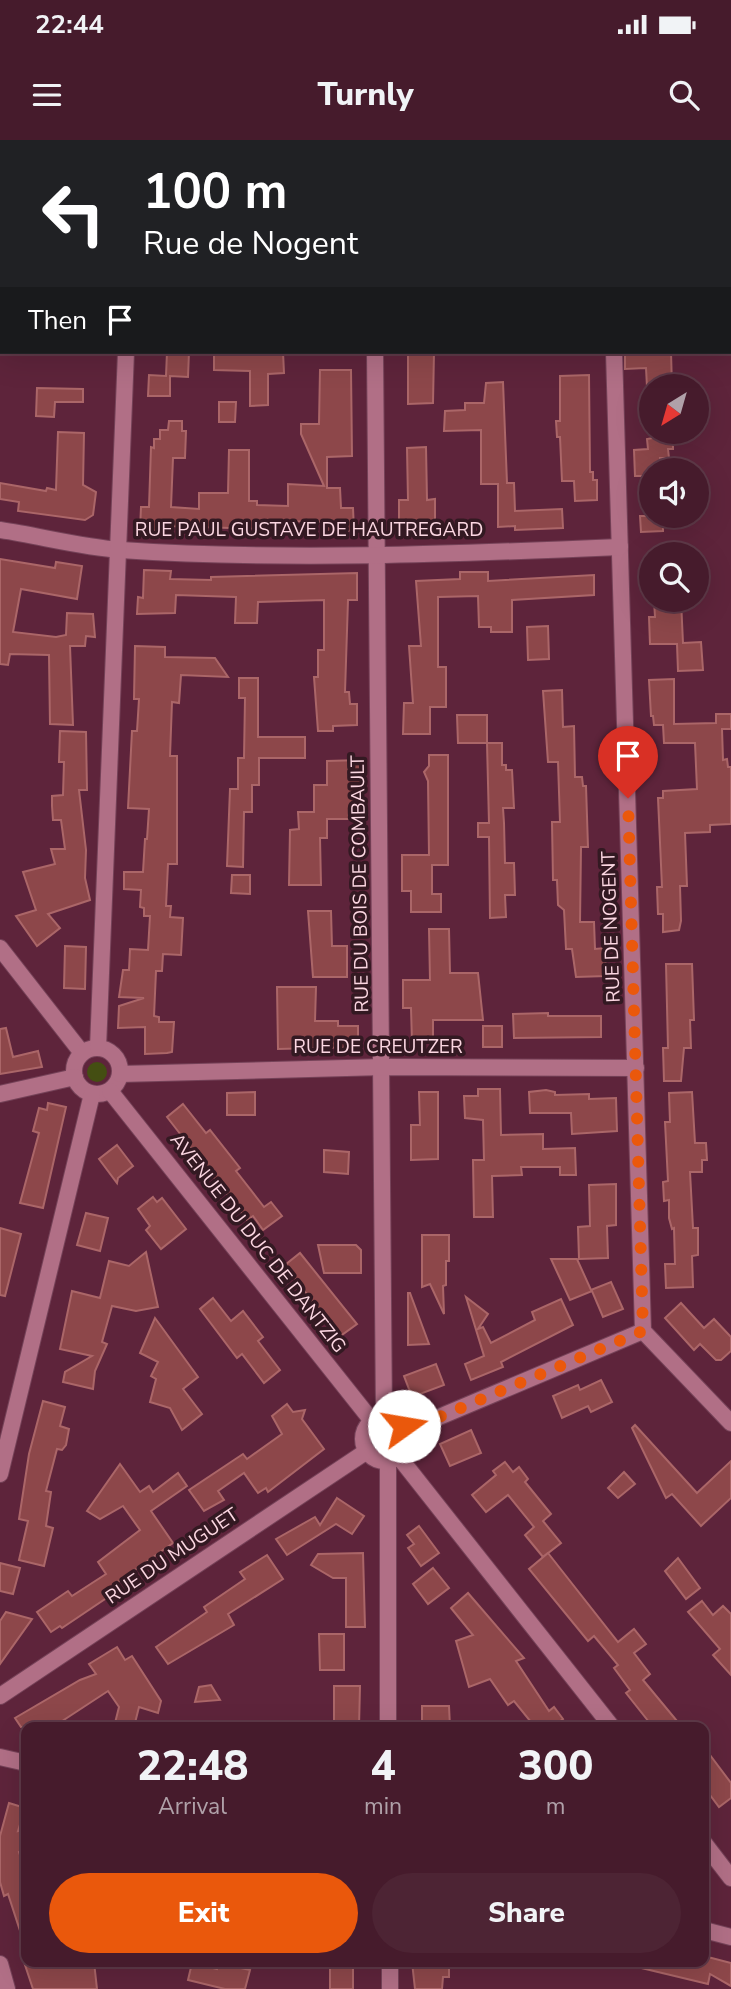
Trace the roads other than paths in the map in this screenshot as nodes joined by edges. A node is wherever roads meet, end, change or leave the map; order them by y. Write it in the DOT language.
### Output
graph roads {
  1 [pos="126,354"];
  2 [pos="375,354"];
  3 [pos="614,354"];
  4 [pos="0,530"];
  5 [pos="620,547"];
  6 [pos="118,550"];
  7 [pos="377,553"];
  8 [pos="0,948"];
  9 [pos="90,1051"];
  10 [pos="383,1067"];
  11 [pos="636,1068"];
  12 [pos="120,1074"];
  13 [pos="75,1077"];
  14 [pos="110,1091"];
  15 [pos="0,1094"];
  16 [pos="92,1094"];
  17 [pos="643,1331"];
  18 [pos="378,1419"];
  19 [pos="731,1423"];
  20 [pos="406,1431"];
  21 [pos="367,1451"];
  22 [pos="393,1459"];
  23 [pos="0,1474"];
  24 [pos="0,1696"];
  25 [pos="388,1722"];
  26 [pos="608,1722"];
  27 [pos="0,1757"];
  28 [pos="21,1762"];
  29 [pos="709,1849"];
  30 [pos="731,1878"];
  31 [pos="709,1931"];
  32 [pos="731,1937"];
  33 [pos="0,1964"];
  34 [pos="390,1967"];
  35 [pos="7,1989"];
  36 [pos="390,1989"];
  1 -- 6 [label="street"];
  2 -- 7 [label="street, RUE DU BOIS DE COMBAULT"];
  3 -- 5 [label="street, RUE DE NOGENT"];
  4 -- 6 [label="street, RUE PAUL GUSTAVE DE HAUTREGARD"];
  5 -- 7 [label="street, RUE PAUL GUSTAVE DE HAUTREGARD"];
  5 -- 11 [label="street, RUE DE NOGENT"];
  6 -- 7 [label="street, RUE PAUL GUSTAVE DE HAUTREGARD"];
  6 -- 9 [label="street"];
  7 -- 10 [label="street, RUE DU BOIS DE COMBAULT"];
  8 -- 9 [label="street"];
  9 -- 12 [label="street"];
  9 -- 13 [label="street"];
  10 -- 11 [label="street, RUE DE CREUTZER"];
  10 -- 12 [label="street, RUE DE CREUTZER"];
  10 -- 18 [label="street, RUE DU BOIS DE COMBAULT"];
  11 -- 17 [label="street, RUE DE NOGENT"];
  12 -- 14 [label="street"];
  13 -- 15 [label="street"];
  13 -- 16 [label="street"];
  14 -- 16 [label="street"];
  14 -- 18 [label="street, AVENUE DU DUC DE DANTZIG"];
  16 -- 23 [label="street"];
  17 -- 19 [label="street"];
  17 -- 20 [label="street"];
  18 -- 20 [label="street"];
  18 -- 21 [label="street"];
  20 -- 22 [label="street"];
  21 -- 22 [label="street"];
  21 -- 24 [label="street, RUE DU MUGUET"];
  22 -- 25 [label="street"];
  22 -- 26 [label="street"];
  27 -- 28 [label="street"];
  29 -- 30 [label="street"];
  31 -- 32 [label="street"];
  33 -- 35 [label="street"];
  34 -- 36 [label="street"];
}
